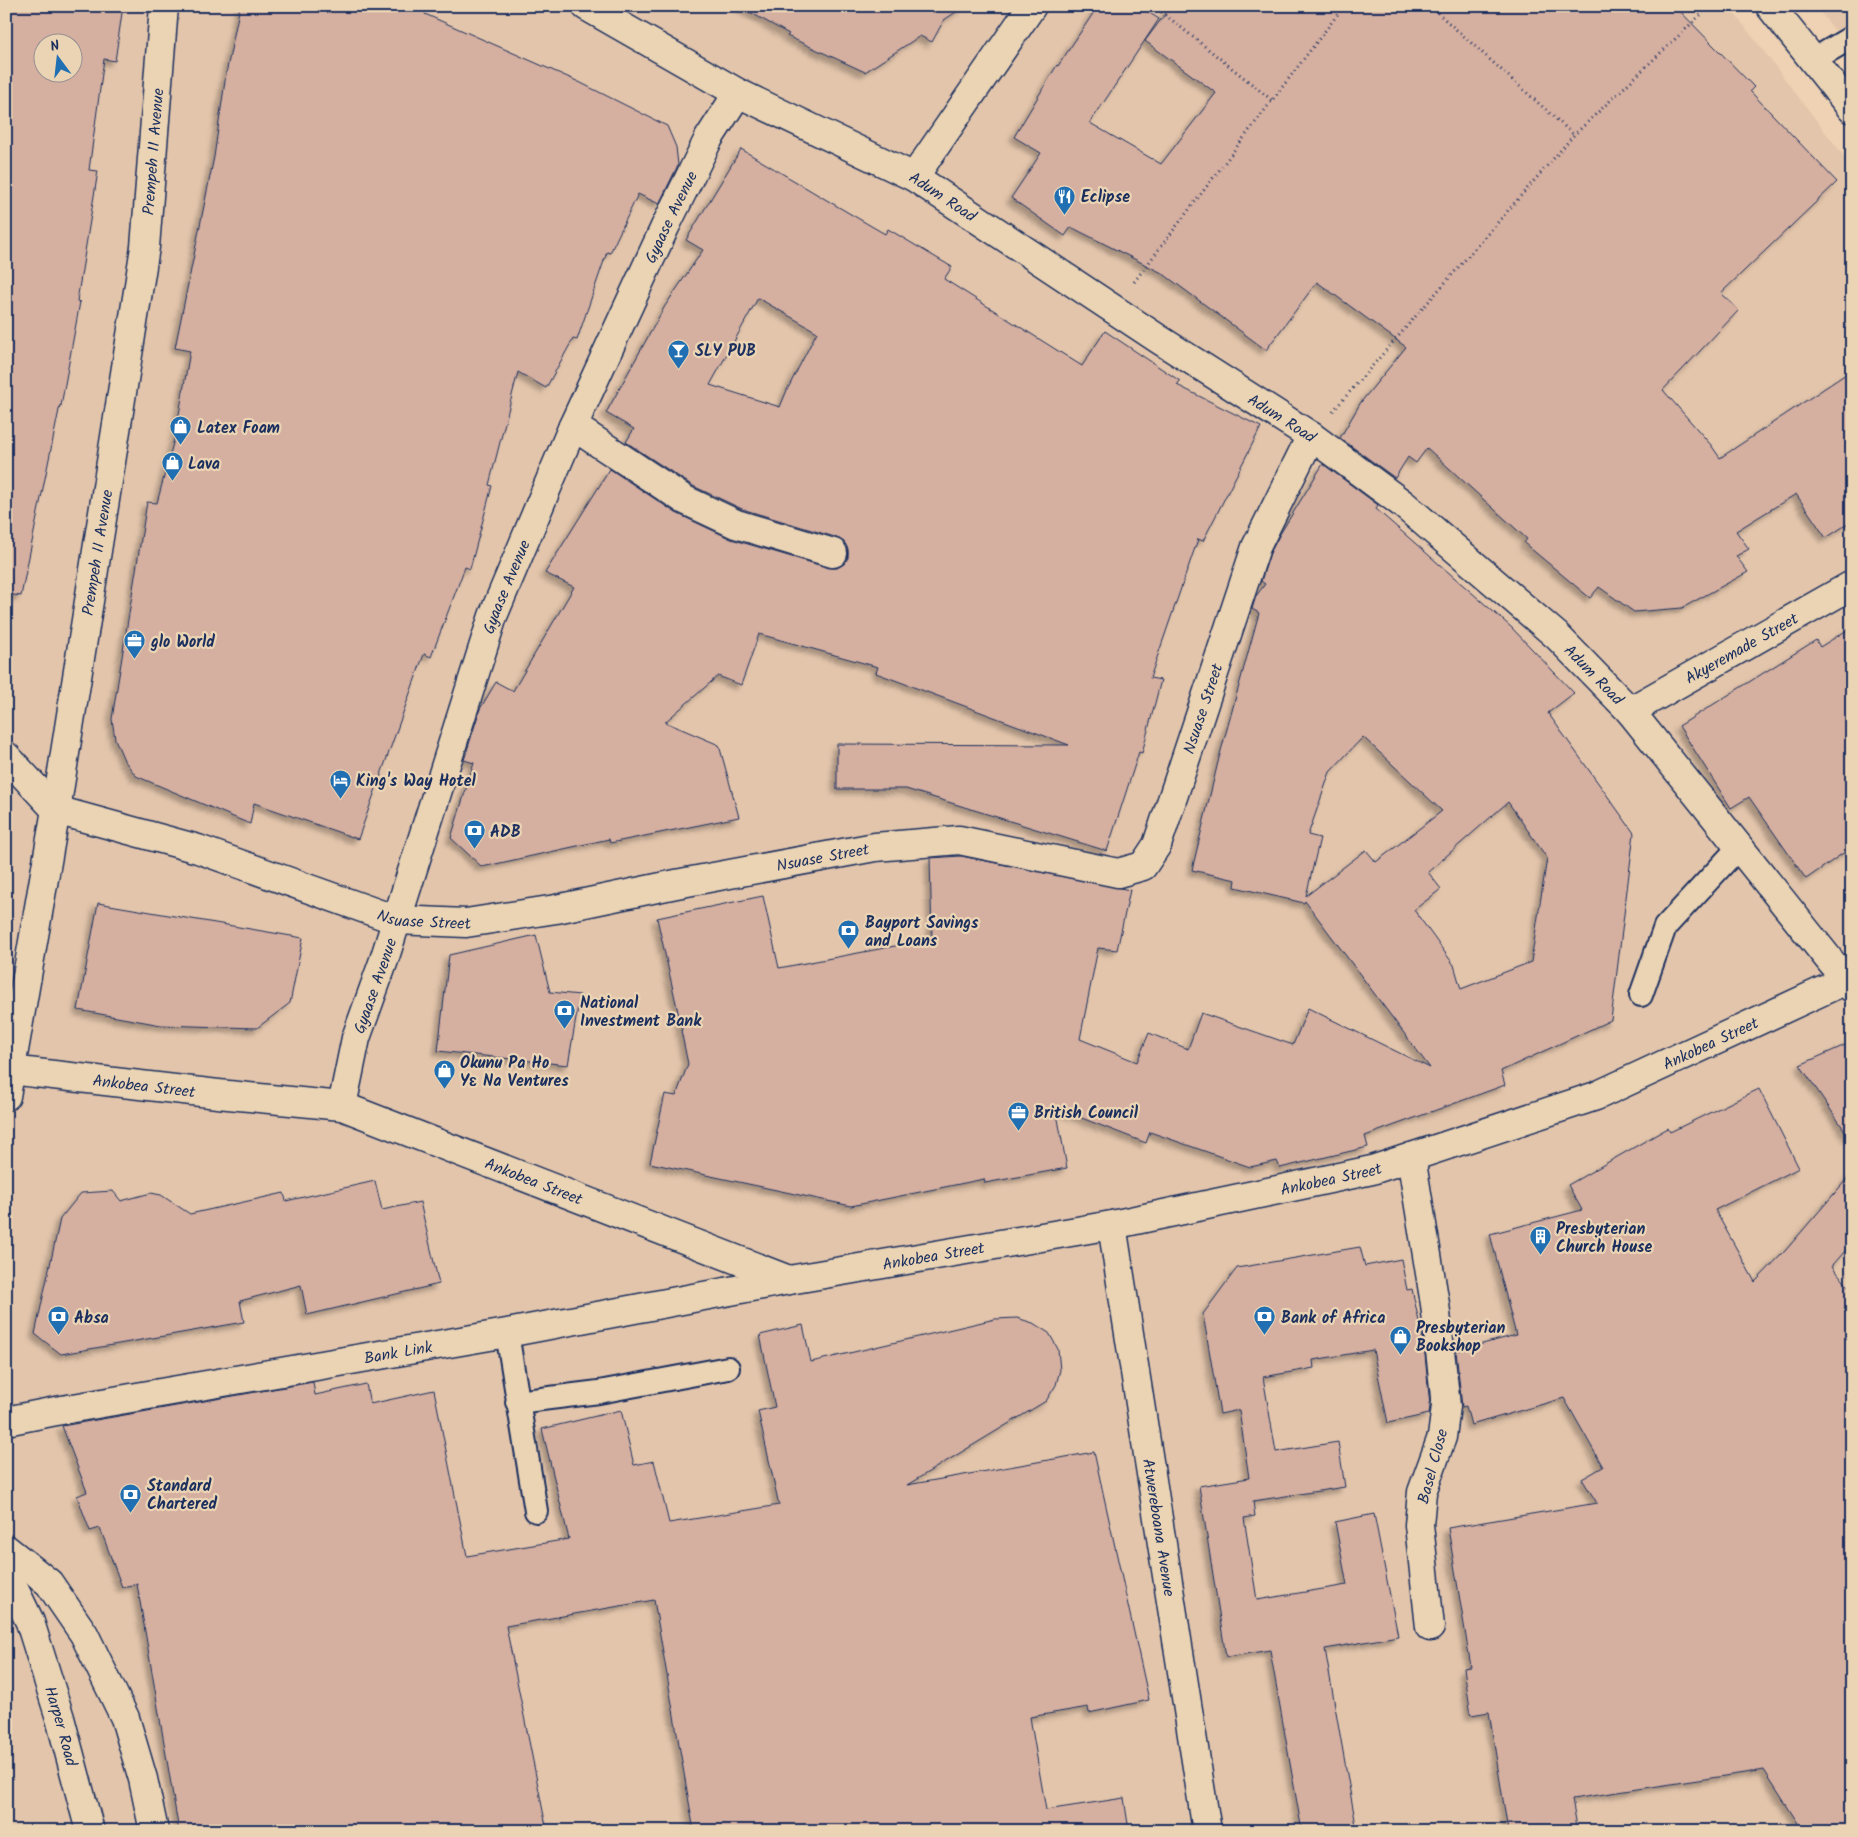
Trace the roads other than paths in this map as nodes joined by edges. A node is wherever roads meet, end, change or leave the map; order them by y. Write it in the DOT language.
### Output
graph roads {
  1 [pos="164,6"];
  2 [pos="586,6"];
  3 [pos="1032,6"];
  4 [pos="1770,6"];
  5 [pos="1852,37"];
  6 [pos="1813,60"];
  7 [pos="738,93"];
  8 [pos="1852,109"];
  9 [pos="914,177"];
  10 [pos="573,426"];
  11 [pos="1311,436"];
  12 [pos="834,553"];
  13 [pos="1852,585"];
  14 [pos="1630,711"];
  15 [pos="6,756"];
  16 [pos="56,810"];
  17 [pos="1739,847"];
  18 [pos="396,920"];
  19 [pos="1849,984"];
  20 [pos="1641,995"];
  21 [pos="8,1083"];
  22 [pos="342,1106"];
  23 [pos="1412,1157"];
  24 [pos="1112,1225"];
  25 [pos="790,1280"];
  26 [pos="507,1333"];
  27 [pos="728,1368"];
  28 [pos="517,1402"];
  29 [pos="6,1421"];
  30 [pos="536,1511"];
  31 [pos="6,1549"];
  32 [pos="6,1572"];
  33 [pos="6,1599"];
  34 [pos="30,1622"];
  35 [pos="1430,1627"];
  36 [pos="90,1831"];
  37 [pos="154,1831"];
  38 [pos="1207,1831"];
  1 -- 16 [label="street, Prempeh II Avenue"];
  2 -- 7 [label="street, Adum Road"];
  3 -- 9 [label="street"];
  4 -- 6 [label="street"];
  5 -- 6 [label="lane"];
  6 -- 8 [label="street"];
  7 -- 9 [label="street, Adum Road"];
  7 -- 10 [label="street, Gyaase Avenue"];
  9 -- 11 [label="street, Adum Road"];
  10 -- 12 [label="street"];
  10 -- 18 [label="street, Gyaase Avenue"];
  11 -- 14 [label="street, Adum Road"];
  11 -- 18 [label="street, Nsuase Street"];
  13 -- 14 [label="street, Akyeremade Street"];
  14 -- 17 [label="street, Adum Road"];
  15 -- 16 [label="street"];
  16 -- 18 [label="street, Nsuase Street"];
  16 -- 21 [label="street, Prempeh II Avenue"];
  17 -- 19 [label="street, Adum Road"];
  17 -- 20 [label="lane"];
  18 -- 22 [label="street, Gyaase Avenue"];
  19 -- 23 [label="street, Ankobea Street"];
  21 -- 22 [label="street, Ankobea Street"];
  22 -- 25 [label="street, Ankobea Street"];
  23 -- 24 [label="street, Ankobea Street"];
  23 -- 35 [label="street, Basel Close"];
  24 -- 25 [label="street, Ankobea Street"];
  24 -- 38 [label="street, Atwereboana Avenue"];
  25 -- 26 [label="street, Bank Link"];
  26 -- 28 [label="lane"];
  26 -- 29 [label="street, Bank Link"];
  27 -- 28 [label="lane"];
  28 -- 30 [label="lane"];
  31 -- 37 [label="street"];
  32 -- 34 [label="street, Harper Road"];
  33 -- 34 [label="street, Harper Road"];
  34 -- 36 [label="street, Harper Road"];
}
